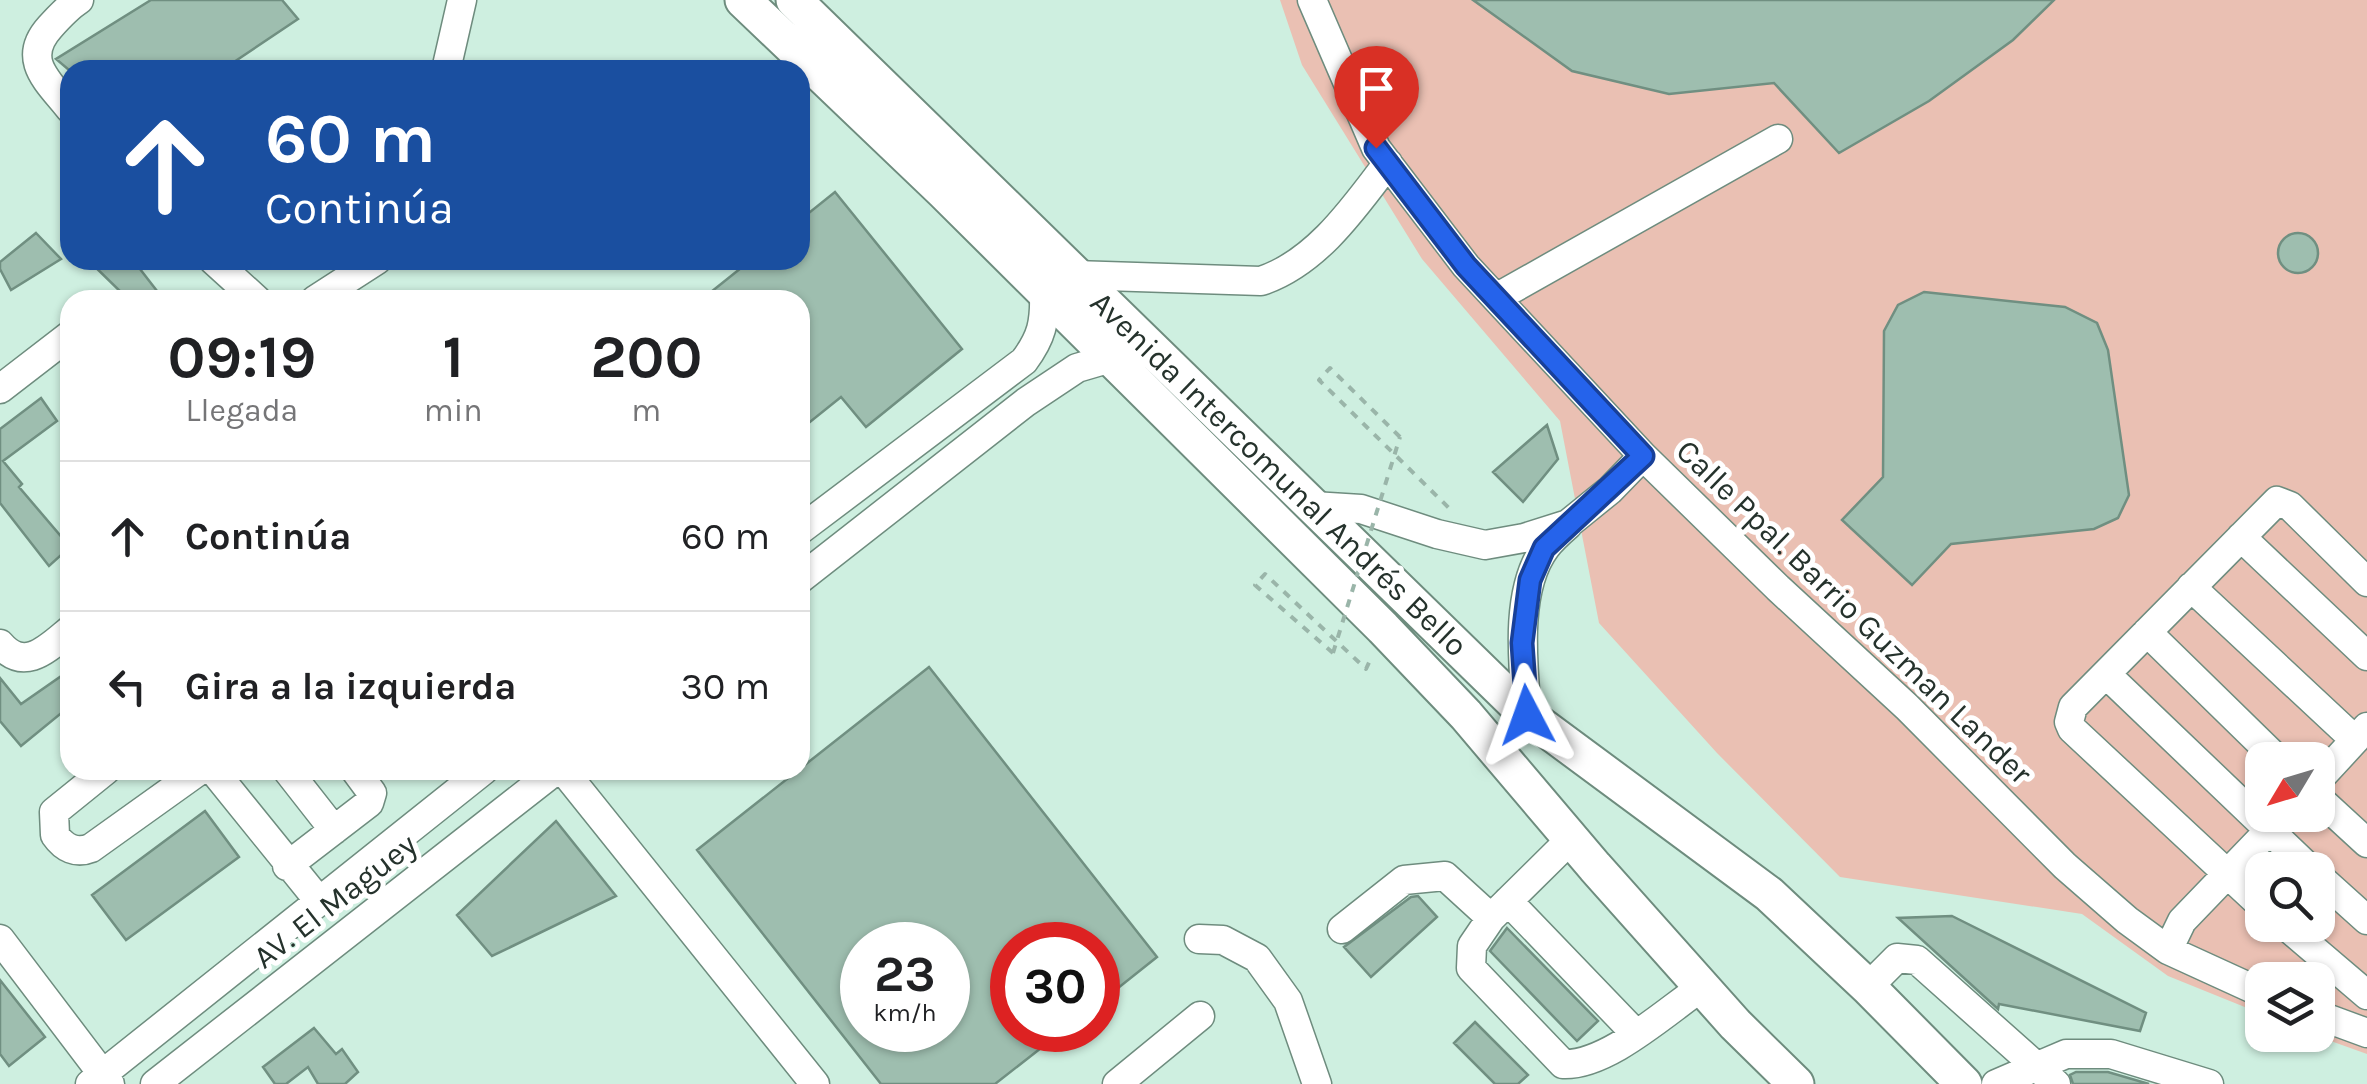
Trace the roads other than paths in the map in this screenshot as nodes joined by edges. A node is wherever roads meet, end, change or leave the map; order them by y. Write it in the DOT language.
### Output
graph roads {
  1 [pos="79,0"];
  2 [pos="462,0"];
  3 [pos="743,0"];
  4 [pos="794,0"];
  5 [pos="1312,0"];
  6 [pos="448,60"];
  7 [pos="806,60"];
  8 [pos="810,64"];
  9 [pos="60,96"];
  10 [pos="1778,139"];
  11 [pos="1388,163"];
  12 [pos="223,270"];
  13 [pos="362,270"];
  14 [pos="1059,284"];
  15 [pos="246,290"];
  16 [pos="330,290"];
  17 [pos="1496,298"];
  18 [pos="60,342"];
  19 [pos="1111,358"];
  20 [pos="0,389"];
  21 [pos="1643,456"];
  22 [pos="1312,506"];
  23 [pos="810,522"];
  24 [pos="1568,524"];
  25 [pos="2241,537"];
  26 [pos="810,571"];
  27 [pos="2367,582"];
  28 [pos="2191,587"];
  29 [pos="2147,632"];
  30 [pos="60,638"];
  31 [pos="0,644"];
  32 [pos="2367,656"];
  33 [pos="2106,674"];
  34 [pos="1527,715"];
  35 [pos="2361,734"];
  36 [pos="2260,742"];
  37 [pos="2335,762"];
  38 [pos="94,780"];
  39 [pos="186,780"];
  40 [pos="221,780"];
  41 [pos="294,780"];
  42 [pos="361,780"];
  43 [pos="471,780"];
  44 [pos="546,780"];
  45 [pos="567,780"];
  46 [pos="2245,796"];
  47 [pos="2335,814"];
  48 [pos="334,830"];
  49 [pos="2267,832"];
  50 [pos="1571,839"];
  51 [pos="2367,843"];
  52 [pos="287,866"];
  53 [pos="2227,874"];
  54 [pos="2245,890"];
  55 [pos="2335,891"];
  56 [pos="319,901"];
  57 [pos="1500,909"];
  58 [pos="2367,920"];
  59 [pos="1342,929"];
  60 [pos="0,940"];
  61 [pos="1199,940"];
  62 [pos="2305,942"];
  63 [pos="2168,950"];
  64 [pos="2245,985"];
  65 [pos="1702,987"];
  66 [pos="1868,987"];
  67 [pos="2367,996"];
  68 [pos="1200,1016"];
  69 [pos="2335,1021"];
  70 [pos="1735,1024"];
  71 [pos="2367,1032"];
  72 [pos="1635,1033"];
  73 [pos="1939,1071"];
  74 [pos="2046,1074"];
  75 [pos="101,1081"];
  76 [pos="155,1084"];
  77 [pos="815,1084"];
  78 [pos="1117,1084"];
  79 [pos="1317,1084"];
  80 [pos="1770,1084"];
  81 [pos="1796,1084"];
  82 [pos="1964,1084"];
  83 [pos="1996,1084"];
  84 [pos="2210,1084"];
  1 -- 9 [label="street"];
  2 -- 6 [label="street"];
  3 -- 7 [label="main road, Avenida Intercomunal Andrés Bello"];
  4 -- 14 [label="main road, Avenida Intercomunal Andrés Bello"];
  5 -- 11 [label="street"];
  8 -- 14 [label="main road, Avenida Intercomunal Andrés Bello"];
  10 -- 17 [label="street"];
  11 -- 14 [label="street"];
  11 -- 17 [label="street"];
  12 -- 15 [label="street"];
  13 -- 16 [label="street"];
  14 -- 19 [label="main road, Avenida Intercomunal Andrés Bello"];
  14 -- 22 [label="main road, Avenida Intercomunal Andrés Bello"];
  14 -- 23 [label="street"];
  17 -- 21 [label="street"];
  18 -- 20 [label="street"];
  19 -- 26 [label="street"];
  19 -- 50 [label="main road, Avenida Intercomunal Andrés Bello"];
  21 -- 24 [label="street, Calle Ppal. Barrio Guzman Lander"];
  21 -- 63 [label="street, Calle Ppal. Barrio Guzman Lander"];
  22 -- 24 [label="street, Calle Ppal. Barrio Guzman Lander"];
  22 -- 34 [label="main road, Avenida Intercomunal Andrés Bello"];
  24 -- 34 [label="street"];
  25 -- 27 [label="street"];
  25 -- 28 [label="street"];
  25 -- 32 [label="street"];
  28 -- 29 [label="street"];
  28 -- 35 [label="street"];
  29 -- 33 [label="street"];
  29 -- 36 [label="street"];
  30 -- 31 [label="street"];
  33 -- 46 [label="street"];
  33 -- 53 [label="street"];
  34 -- 66 [label="main road, Avenida Intercomunal Andrés Bello"];
  35 -- 37 [label="street"];
  38 -- 39 [label="street"];
  40 -- 52 [label="street"];
  41 -- 48 [label="street"];
  42 -- 48 [label="street"];
  43 -- 56 [label="street, AV. El Maguey"];
  44 -- 76 [label="street, AV. El Maguey"];
  45 -- 77 [label="street"];
  47 -- 51 [label="street"];
  48 -- 52 [label="street"];
  49 -- 53 [label="street"];
  50 -- 57 [label="street"];
  50 -- 65 [label="main road, Avenida Intercomunal Andrés Bello"];
  52 -- 56 [label="street"];
  53 -- 54 [label="street"];
  53 -- 63 [label="street"];
  55 -- 58 [label="street"];
  56 -- 75 [label="street, AV. El Maguey"];
  57 -- 59 [label="street"];
  57 -- 72 [label="street"];
  57 -- 72 [label="street"];
  60 -- 75 [label="street"];
  61 -- 79 [label="street"];
  62 -- 67 [label="street"];
  63 -- 64 [label="street, Calle Ppal. Barrio Guzman Lander"];
  65 -- 70 [label="main road, Avenida Intercomunal Andrés Bello"];
  65 -- 72 [label="street"];
  66 -- 73 [label="main road, Avenida Intercomunal Andrés Bello"];
  66 -- 74 [label="street"];
  68 -- 78 [label="street"];
  69 -- 71 [label="street"];
  70 -- 80 [label="main road"];
  70 -- 81 [label="main road, Avenida Intercomunal Andrés Bello"];
  73 -- 82 [label="main road, Avenida Intercomunal Andrés Bello"];
  74 -- 83 [label="street"];
  74 -- 84 [label="street"];
}
